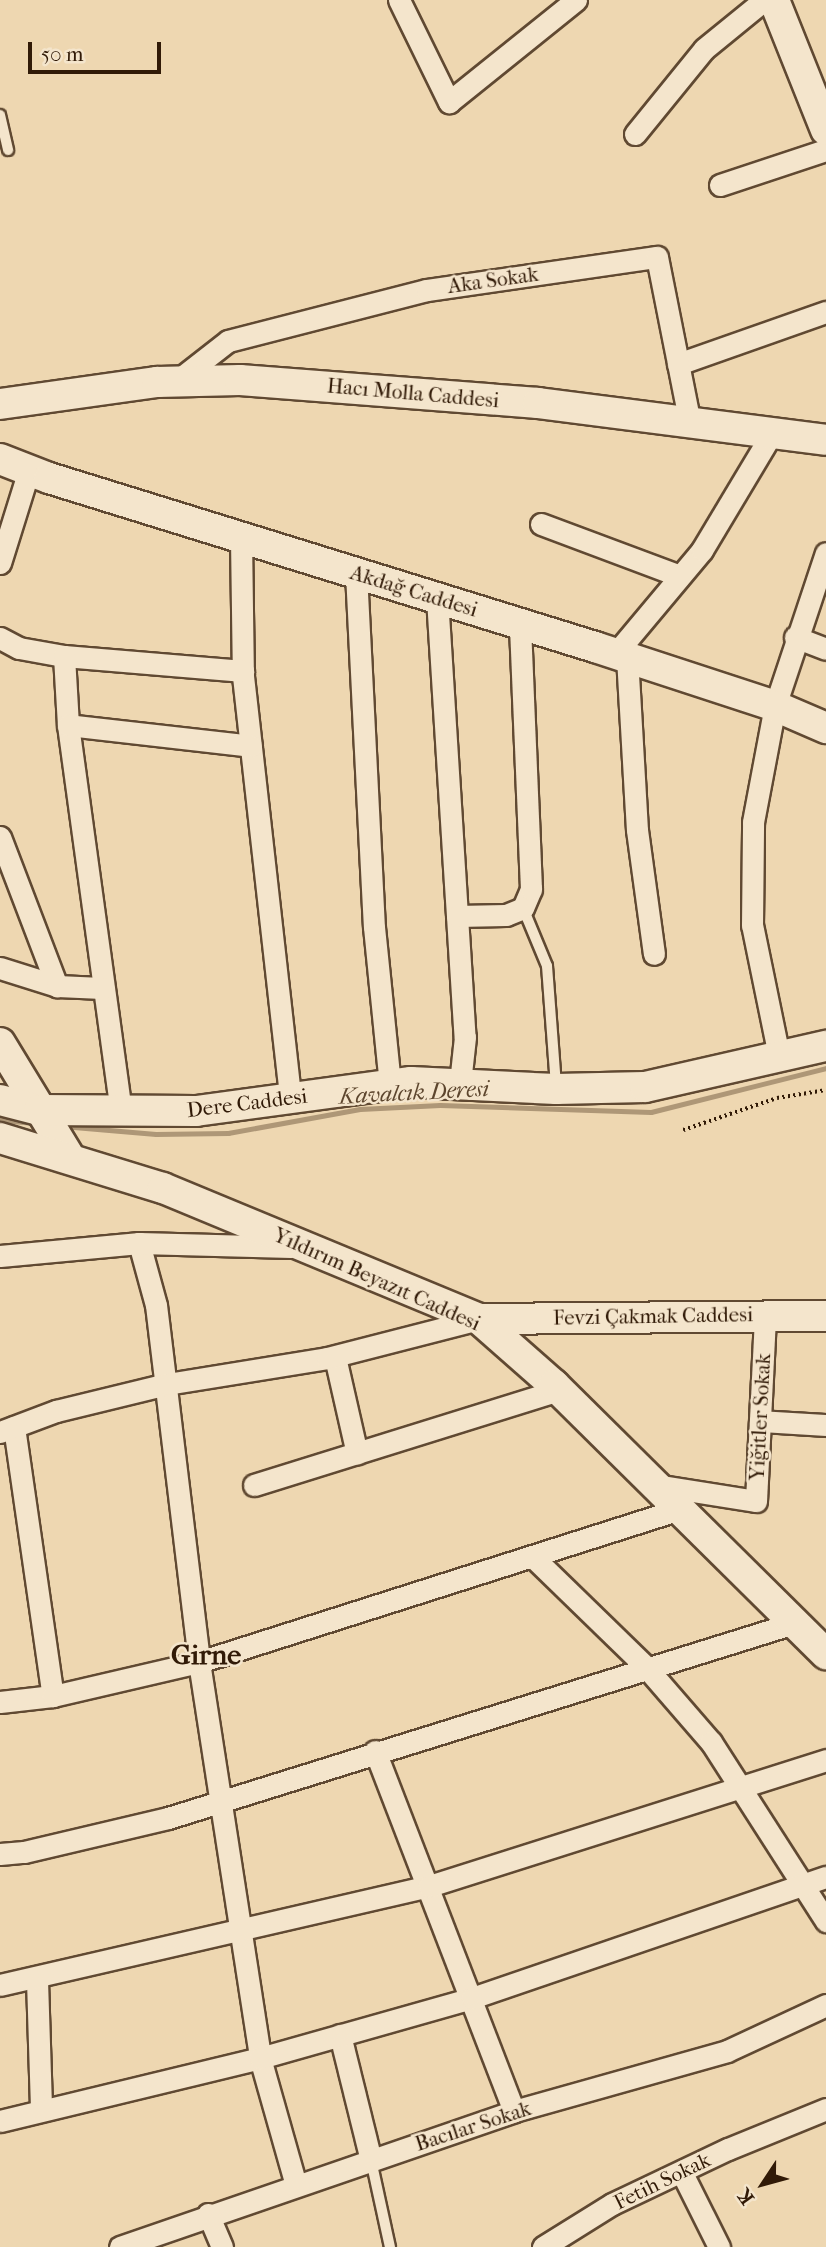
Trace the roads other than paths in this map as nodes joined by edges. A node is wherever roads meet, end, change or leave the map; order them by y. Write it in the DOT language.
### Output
graph roads {
  1 [pos="398,0"];
  2 [pos="576,0"];
  3 [pos="764,0"];
  4 [pos="774,0"];
  5 [pos="0,115"];
  6 [pos="826,129"];
  7 [pos="635,134"];
  8 [pos="8,150"];
  9 [pos="826,150"];
  10 [pos="720,186"];
  11 [pos="826,312"];
  12 [pos="678,364"];
  13 [pos="178,380"];
  14 [pos="0,404"];
  15 [pos="690,423"];
  16 [pos="772,433"];
  17 [pos="826,440"];
  18 [pos="0,459"];
  19 [pos="29,470"];
  20 [pos="541,524"];
  21 [pos="241,538"];
  22 [pos="826,552"];
  23 [pos="0,563"];
  24 [pos="356,573"];
  25 [pos="680,576"];
  26 [pos="437,598"];
  27 [pos="520,623"];
  28 [pos="795,636"];
  29 [pos="0,638"];
  30 [pos="826,649"];
  31 [pos="621,655"];
  32 [pos="64,656"];
  33 [pos="243,671"];
  34 [pos="775,706"];
  35 [pos="68,725"];
  36 [pos="826,728"];
  37 [pos="251,746"];
  38 [pos="0,837"];
  39 [pos="523,908"];
  40 [pos="457,916"];
  41 [pos="654,954"];
  42 [pos="0,968"];
  43 [pos="57,986"];
  44 [pos="102,988"];
  45 [pos="0,1043"];
  46 [pos="826,1046"];
  47 [pos="779,1056"];
  48 [pos="460,1083"];
  49 [pos="390,1085"];
  50 [pos="556,1089"];
  51 [pos="290,1098"];
  52 [pos="0,1100"];
  53 [pos="39,1110"];
  54 [pos="121,1112"];
  55 [pos="0,1138"];
  56 [pos="70,1158"];
  57 [pos="139,1243"];
  58 [pos="307,1248"];
  59 [pos="0,1255"];
  60 [pos="765,1314"];
  61 [pos="826,1316"];
  62 [pos="480,1320"];
  63 [pos="335,1357"];
  64 [pos="167,1384"];
  65 [pos="559,1390"];
  66 [pos="760,1421"];
  67 [pos="826,1424"];
  68 [pos="7,1430"];
  69 [pos="357,1454"];
  70 [pos="254,1485"];
  71 [pos="655,1485"];
  72 [pos="680,1509"];
  73 [pos="533,1557"];
  74 [pos="794,1623"];
  75 [pos="826,1654"];
  76 [pos="199,1662"];
  77 [pos="646,1667"];
  78 [pos="53,1696"];
  79 [pos="0,1702"];
  80 [pos="375,1751"];
  81 [pos="826,1760"];
  82 [pos="741,1790"];
  83 [pos="220,1801"];
  84 [pos="0,1854"];
  85 [pos="826,1877"];
  86 [pos="801,1885"];
  87 [pos="429,1886"];
  88 [pos="826,1921"];
  89 [pos="239,1928"];
  90 [pos="37,1979"];
  91 [pos="0,1985"];
  92 [pos="472,1998"];
  93 [pos="826,2005"];
  94 [pos="340,2035"];
  95 [pos="260,2057"];
  96 [pos="41,2108"];
  97 [pos="826,2109"];
  98 [pos="514,2111"];
  99 [pos="0,2121"];
  100 [pos="371,2160"];
  101 [pos="682,2173"];
  102 [pos="296,2185"];
  103 [pos="208,2214"];
  104 [pos="120,2247"];
  105 [pos="222,2247"];
  106 [pos="390,2247"];
  107 [pos="543,2247"];
  108 [pos="719,2247"];
  1 -- 2 [label="street"];
  3 -- 7 [label="street"];
  4 -- 6 [label="street"];
  5 -- 8 [label="lane"];
  9 -- 10 [label="street"];
  11 -- 12 [label="street"];
  12 -- 13 [label="street, Aka Sokak"];
  12 -- 15 [label="street, Aka Sokak"];
  13 -- 14 [label="street, Hacı Molla Caddesi"];
  13 -- 15 [label="street, Hacı Molla Caddesi"];
  15 -- 16 [label="street, Hacı Molla Caddesi"];
  16 -- 17 [label="street, Hacı Molla Caddesi"];
  16 -- 25 [label="street"];
  18 -- 19 [label="street, Akdağ Caddesi"];
  19 -- 21 [label="street, Akdağ Caddesi"];
  19 -- 23 [label="street"];
  20 -- 25 [label="street"];
  21 -- 24 [label="street, Akdağ Caddesi"];
  21 -- 33 [label="street"];
  22 -- 28 [label="street"];
  24 -- 26 [label="street, Akdağ Caddesi"];
  24 -- 49 [label="street"];
  25 -- 31 [label="street"];
  26 -- 27 [label="street, Akdağ Caddesi"];
  26 -- 40 [label="street"];
  27 -- 31 [label="street, Akdağ Caddesi"];
  27 -- 39 [label="street"];
  28 -- 30 [label="street"];
  28 -- 34 [label="street"];
  29 -- 32 [label="street"];
  31 -- 34 [label="street, Akdağ Caddesi"];
  31 -- 41 [label="street"];
  32 -- 33 [label="street"];
  32 -- 35 [label="street"];
  33 -- 37 [label="street"];
  34 -- 36 [label="street, Akdağ Caddesi"];
  34 -- 47 [label="street"];
  35 -- 37 [label="street"];
  35 -- 44 [label="street"];
  37 -- 51 [label="street"];
  38 -- 43 [label="street"];
  39 -- 40 [label="street"];
  39 -- 50 [label="lane"];
  40 -- 48 [label="street"];
  42 -- 43 [label="street"];
  43 -- 44 [label="street"];
  44 -- 54 [label="street"];
  45 -- 53 [label="street"];
  46 -- 47 [label="street, Dere Caddesi"];
  47 -- 50 [label="street, Dere Caddesi"];
  48 -- 49 [label="street, Dere Caddesi"];
  48 -- 50 [label="street, Dere Caddesi"];
  49 -- 51 [label="street, Dere Caddesi"];
  51 -- 54 [label="street, Dere Caddesi"];
  52 -- 53 [label="street, Dere Caddesi"];
  53 -- 54 [label="street, Dere Caddesi"];
  53 -- 56 [label="street"];
  55 -- 56 [label="street"];
  56 -- 58 [label="street, Yıldırım Beyazıt Caddesi"];
  57 -- 58 [label="street"];
  57 -- 59 [label="street"];
  57 -- 64 [label="street"];
  58 -- 62 [label="street, Yıldırım Beyazıt Caddesi"];
  60 -- 61 [label="street, Fevzi Çakmak Caddesi"];
  60 -- 62 [label="street, Fevzi Çakmak Caddesi"];
  60 -- 66 [label="street, Yiğitler Sokak"];
  62 -- 63 [label="street"];
  62 -- 65 [label="street, Yıldırım Beyazıt Caddesi"];
  63 -- 64 [label="street"];
  63 -- 69 [label="street"];
  64 -- 68 [label="street"];
  64 -- 76 [label="street"];
  65 -- 69 [label="street"];
  65 -- 71 [label="street, Yıldırım Beyazıt Caddesi"];
  66 -- 67 [label="street"];
  66 -- 71 [label="street, Yiğitler Sokak"];
  68 -- 78 [label="street"];
  69 -- 70 [label="street"];
  71 -- 72 [label="street, Yıldırım Beyazıt Caddesi"];
  72 -- 73 [label="street"];
  72 -- 74 [label="street, Yıldırım Beyazıt Caddesi"];
  73 -- 76 [label="street"];
  73 -- 77 [label="street"];
  74 -- 75 [label="street, Yıldırım Beyazıt Caddesi"];
  74 -- 77 [label="street"];
  76 -- 78 [label="street"];
  76 -- 83 [label="street"];
  77 -- 80 [label="street"];
  77 -- 82 [label="street"];
  78 -- 79 [label="street"];
  80 -- 83 [label="street"];
  80 -- 87 [label="street"];
  81 -- 82 [label="street"];
  82 -- 86 [label="street"];
  82 -- 87 [label="street"];
  83 -- 84 [label="street"];
  83 -- 89 [label="street"];
  85 -- 86 [label="street"];
  86 -- 88 [label="street"];
  86 -- 92 [label="street"];
  87 -- 89 [label="street"];
  87 -- 92 [label="street"];
  89 -- 90 [label="street"];
  89 -- 95 [label="street"];
  90 -- 91 [label="street"];
  90 -- 96 [label="street"];
  92 -- 94 [label="street"];
  92 -- 98 [label="street"];
  93 -- 98 [label="street, Bacılar Sokak"];
  94 -- 95 [label="street"];
  94 -- 100 [label="street"];
  95 -- 96 [label="street"];
  95 -- 102 [label="street"];
  96 -- 99 [label="street"];
  97 -- 101 [label="street, Fetih Sokak"];
  98 -- 100 [label="street, Bacılar Sokak"];
  100 -- 102 [label="street, Bacılar Sokak"];
  100 -- 106 [label="lane"];
  101 -- 107 [label="street, Fetih Sokak"];
  101 -- 108 [label="street"];
  102 -- 103 [label="street, Bacılar Sokak"];
  103 -- 104 [label="street, Bacılar Sokak"];
  103 -- 105 [label="street"];
}
